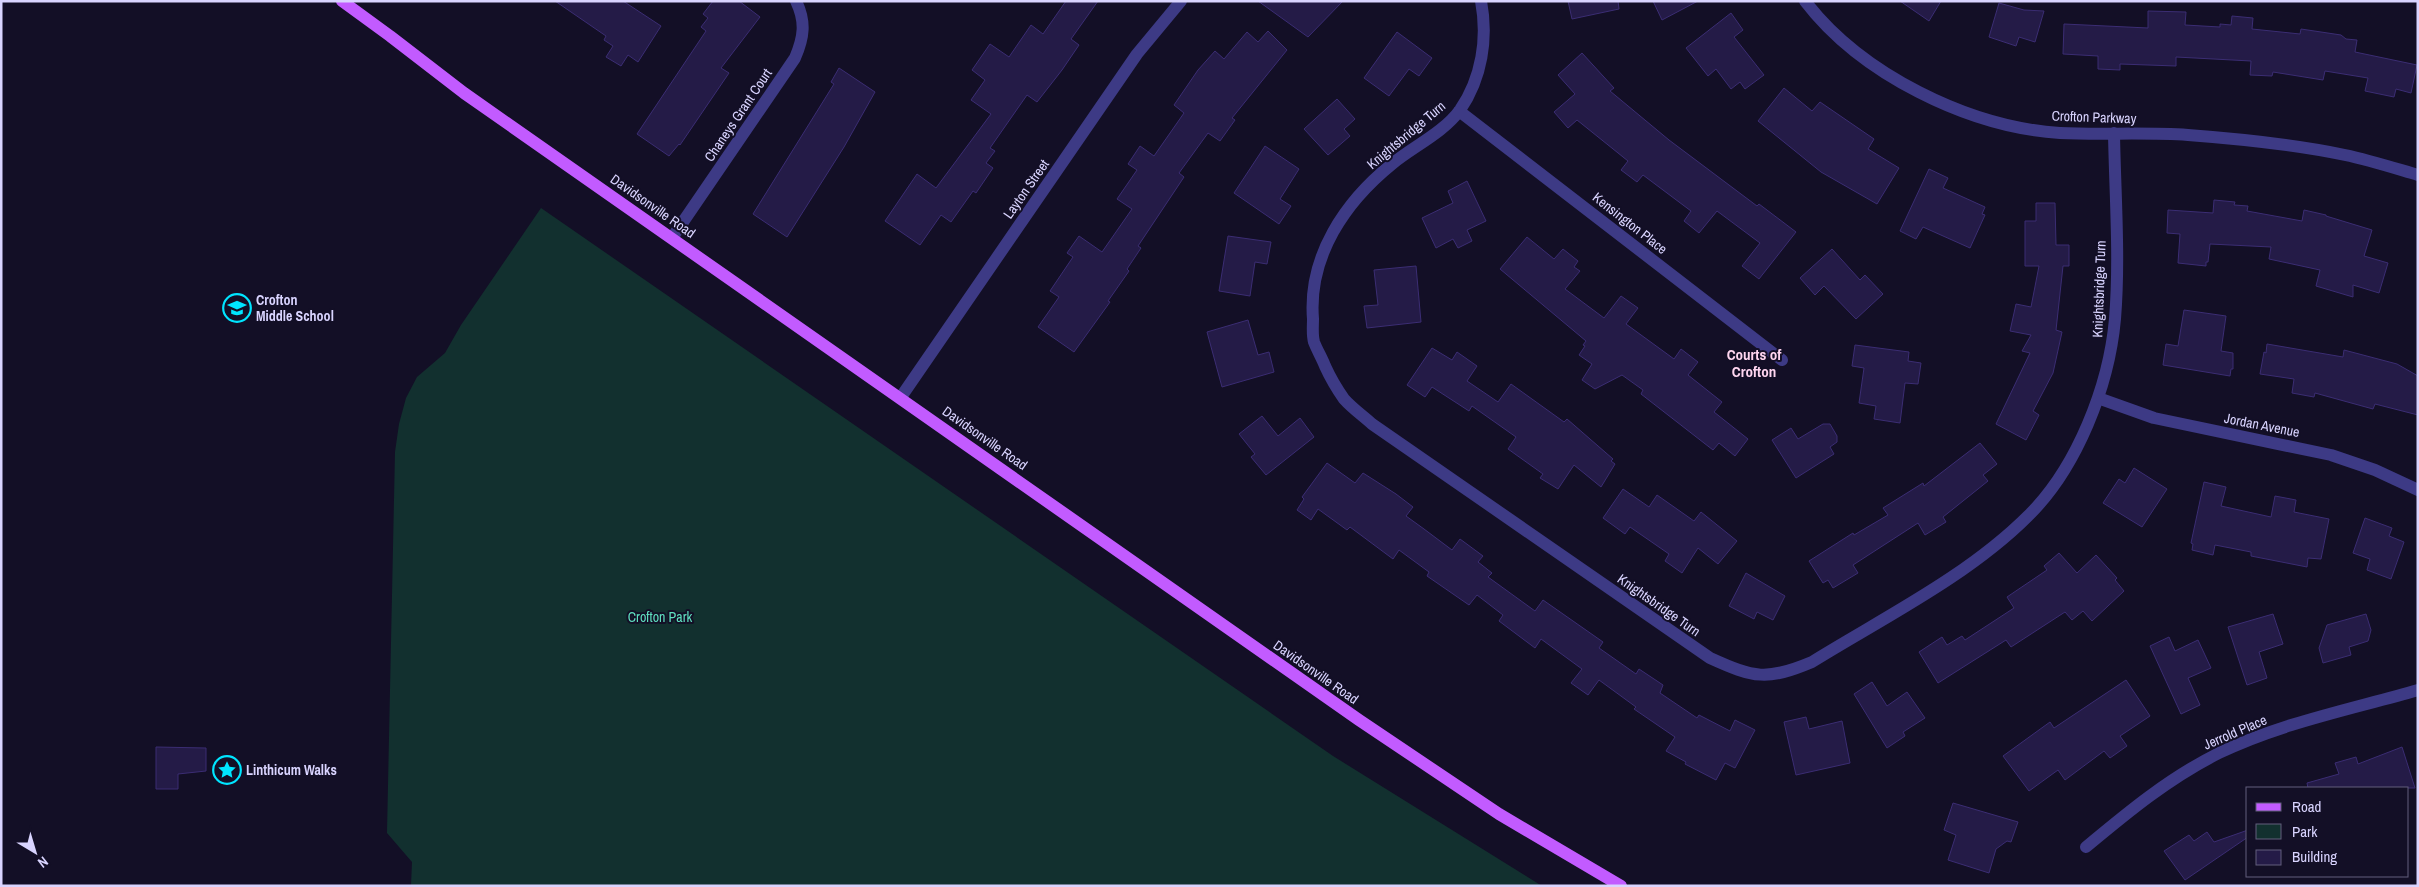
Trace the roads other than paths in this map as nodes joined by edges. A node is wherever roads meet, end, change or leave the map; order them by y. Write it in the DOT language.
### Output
graph roads {
  1 [pos="342,1"];
  2 [pos="796,1"];
  3 [pos="1181,1"];
  4 [pos="1481,1"];
  5 [pos="1805,1"];
  6 [pos="1459,111"];
  7 [pos="2114,133"];
  8 [pos="2418,175"];
  9 [pos="672,238"];
  10 [pos="1782,360"];
  11 [pos="901,397"];
  12 [pos="2098,398"];
  13 [pos="2418,490"];
  14 [pos="2418,690"];
  15 [pos="2086,847"];
  16 [pos="1621,886"];
  1 -- 9 [label="main road, Davidsonville Road"];
  2 -- 9 [label="street, Chaneys Grant Court"];
  3 -- 11 [label="street, Layton Street"];
  4 -- 6 [label="street, Knightsbridge Turn"];
  5 -- 7 [label="street, Crofton Parkway"];
  6 -- 10 [label="street, Kensington Place"];
  6 -- 12 [label="street, Knightsbridge Turn"];
  7 -- 8 [label="street, Crofton Parkway"];
  7 -- 12 [label="street, Knightsbridge Turn"];
  9 -- 11 [label="main road, Davidsonville Road"];
  11 -- 16 [label="main road, Davidsonville Road"];
  12 -- 13 [label="street, Jordan Avenue"];
  14 -- 15 [label="street, Jerrold Place"];
}
